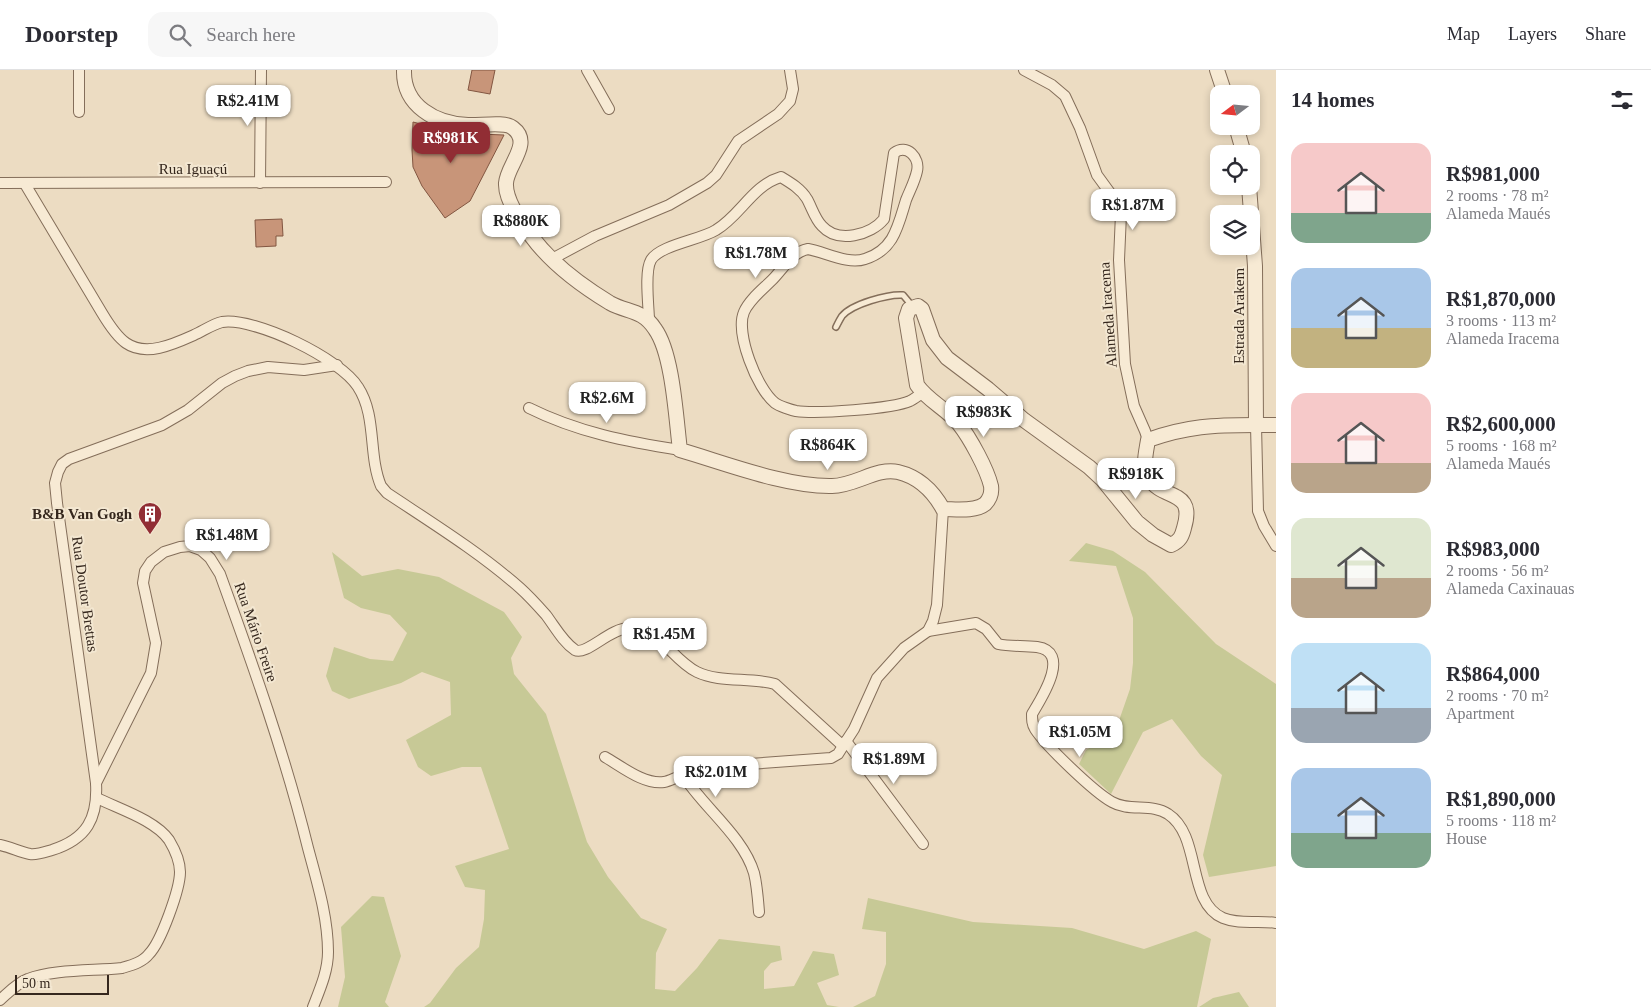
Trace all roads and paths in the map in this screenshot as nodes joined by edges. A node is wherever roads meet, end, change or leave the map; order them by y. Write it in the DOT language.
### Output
graph roads {
  1 [pos="79,70"];
  2 [pos="261,70"];
  3 [pos="404,70"];
  4 [pos="587,70"];
  5 [pos="790,70"];
  6 [pos="1024,70"];
  7 [pos="1217,70"];
  8 [pos="1222,85"];
  9 [pos="609,110"];
  10 [pos="79,112"];
  11 [pos="386,182"];
  12 [pos="0,184"];
  13 [pos="25,184"];
  14 [pos="260,184"];
  15 [pos="1250,195"];
  16 [pos="552,259"];
  17 [pos="918,308"];
  18 [pos="649,321"];
  19 [pos="836,327"];
  20 [pos="337,365"];
  21 [pos="922,393"];
  22 [pos="530,408"];
  23 [pos="1256,425"];
  24 [pos="1276,425"];
  25 [pos="1148,440"];
  26 [pos="680,450"];
  27 [pos="943,509"];
  28 [pos="1276,546"];
  29 [pos="928,631"];
  30 [pos="844,744"];
  31 [pos="605,757"];
  32 [pos="682,775"];
  33 [pos="96,783"];
  34 [pos="97,798"];
  35 [pos="923,844"];
  36 [pos="0,845"];
  37 [pos="759,912"];
  38 [pos="1276,923"];
  39 [pos="0,1000"];
  40 [pos="313,1007"];
  1 -- 10 [label="street"];
  2 -- 14 [label="street"];
  3 -- 16 [label="street"];
  4 -- 9 [label="street"];
  5 -- 16 [label="street"];
  6 -- 25 [label="street, Alameda Iracema"];
  7 -- 8 [label="street"];
  11 -- 14 [label="street, Rua Iguaçú"];
  12 -- 13 [label="street, Rua Iguaçú"];
  13 -- 14 [label="street, Rua Iguaçú"];
  13 -- 20 [label="street"];
  15 -- 23 [label="street, Estrada Arakem"];
  16 -- 18 [label="street"];
  17 -- 19 [label="lane"];
  17 -- 21 [label="street"];
  17 -- 25 [label="street"];
  18 -- 21 [label="street"];
  18 -- 26 [label="street"];
  20 -- 30 [label="street"];
  20 -- 33 [label="street, Rua Doutor Brettas"];
  21 -- 27 [label="street"];
  22 -- 26 [label="street"];
  23 -- 24 [label="street"];
  23 -- 25 [label="street"];
  23 -- 28 [label="street"];
  26 -- 27 [label="street"];
  27 -- 29 [label="street"];
  29 -- 30 [label="street"];
  29 -- 38 [label="street"];
  30 -- 32 [label="street"];
  30 -- 35 [label="street"];
  31 -- 32 [label="street"];
  32 -- 37 [label="street"];
  33 -- 34 [label="street"];
  33 -- 40 [label="street, Rua Mário Freire"];
  34 -- 36 [label="street"];
  34 -- 39 [label="street"];
}
